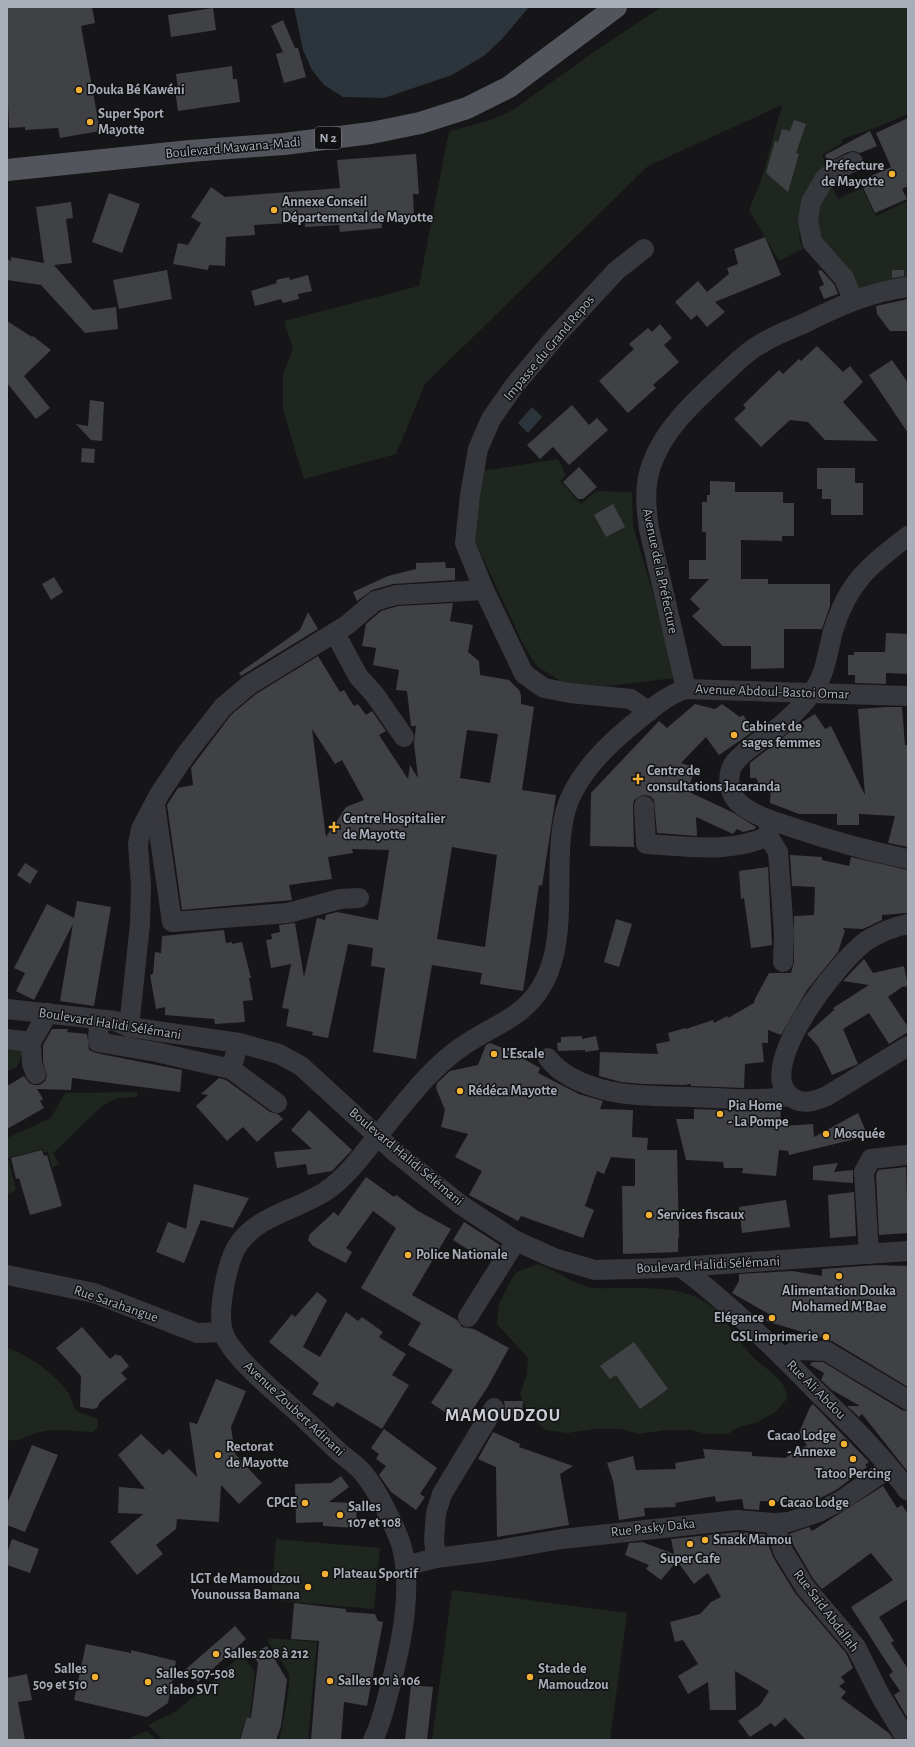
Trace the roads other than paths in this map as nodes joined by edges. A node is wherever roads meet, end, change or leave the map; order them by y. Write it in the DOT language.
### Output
graph roads {
  1 [pos="616,7"];
  2 [pos="853,162"];
  3 [pos="7,170"];
  4 [pos="644,249"];
  5 [pos="908,287"];
  6 [pos="853,300"];
  7 [pos="908,536"];
  8 [pos="484,590"];
  9 [pos="335,633"];
  10 [pos="686,689"];
  11 [pos="811,694"];
  12 [pos="908,696"];
  13 [pos="649,712"];
  14 [pos="404,737"];
  15 [pos="154,805"];
  16 [pos="644,806"];
  17 [pos="769,828"];
  18 [pos="908,859"];
  19 [pos="359,898"];
  20 [pos="908,924"];
  21 [pos="783,962"];
  22 [pos="7,1009"];
  23 [pos="48,1014"];
  24 [pos="99,1020"];
  25 [pos="129,1028"];
  26 [pos="7,1038"];
  27 [pos="31,1042"];
  28 [pos="239,1043"];
  29 [pos="908,1046"];
  30 [pos="548,1058"];
  31 [pos="231,1068"];
  32 [pos="36,1074"];
  33 [pos="789,1096"];
  34 [pos="277,1103"];
  35 [pos="378,1136"];
  36 [pos="906,1155"];
  37 [pos="516,1242"];
  38 [pos="908,1251"];
  39 [pos="869,1254"];
  40 [pos="717,1266"];
  41 [pos="682,1268"];
  42 [pos="7,1275"];
  43 [pos="717,1295"];
  44 [pos="468,1317"];
  45 [pos="224,1332"];
  46 [pos="784,1358"];
  47 [pos="908,1400"];
  48 [pos="494,1408"];
  49 [pos="890,1468"];
  50 [pos="908,1491"];
  51 [pos="774,1523"];
  52 [pos="436,1558"];
  53 [pos="405,1566"];
  54 [pos="373,1740"];
  55 [pos="906,1740"];
  1 -- 3 [label="main road, Boulevard Mawana-Madi / N 2"];
  2 -- 6 [label="street"];
  4 -- 8 [label="street, Impasse du Grand Repos"];
  5 -- 6 [label="street, Avenue de la Préfecture"];
  6 -- 10 [label="street, Avenue de la Préfecture"];
  7 -- 11 [label="street"];
  8 -- 9 [label="street"];
  8 -- 13 [label="street, Impasse du Grand Repos"];
  9 -- 14 [label="street"];
  9 -- 15 [label="street"];
  10 -- 11 [label="street, Avenue Abdoul-Bastoi Omar"];
  10 -- 13 [label="street, Avenue Abdoul-Bastoi Omar"];
  11 -- 12 [label="street, Avenue Abdoul-Bastoi Omar"];
  11 -- 17 [label="street"];
  13 -- 35 [label="street, Avenue Abdoul-Bastoi Omar"];
  15 -- 19 [label="street"];
  15 -- 25 [label="street"];
  16 -- 17 [label="street"];
  17 -- 18 [label="street"];
  17 -- 21 [label="street"];
  20 -- 33 [label="street"];
  22 -- 23 [label="street, Boulevard Halidi Sélémani"];
  23 -- 24 [label="street, Boulevard Halidi Sélémani"];
  23 -- 27 [label="street"];
  24 -- 25 [label="street, Boulevard Halidi Sélémani"];
  24 -- 31 [label="street"];
  25 -- 28 [label="street, Boulevard Halidi Sélémani"];
  26 -- 27 [label="street"];
  27 -- 32 [label="street"];
  28 -- 31 [label="street"];
  28 -- 35 [label="street, Boulevard Halidi Sélémani"];
  29 -- 33 [label="street"];
  30 -- 33 [label="street"];
  31 -- 34 [label="street"];
  35 -- 37 [label="street, Boulevard Halidi Sélémani"];
  35 -- 45 [label="street, Avenue Zoubert Adinani"];
  36 -- 39 [label="street"];
  37 -- 41 [label="street, Boulevard Halidi Sélémani"];
  37 -- 44 [label="street"];
  38 -- 39 [label="street, Boulevard Halidi Sélémani"];
  39 -- 40 [label="street, Boulevard Halidi Sélémani"];
  40 -- 41 [label="street, Boulevard Halidi Sélémani"];
  40 -- 43 [label="street"];
  41 -- 43 [label="street, Rue Ali Abdou"];
  42 -- 45 [label="street, Rue Sarahangue"];
  43 -- 46 [label="street, Rue Ali Abdou"];
  45 -- 53 [label="street, Avenue Zoubert Adinani"];
  46 -- 47 [label="street"];
  46 -- 49 [label="street, Rue Ali Abdou"];
  48 -- 52 [label="street"];
  49 -- 50 [label="street, Rue Ali Abdou"];
  49 -- 51 [label="street, Rue Pasky Daka"];
  51 -- 52 [label="street, Rue Pasky Daka"];
  51 -- 55 [label="street, Rue Saïd Abdallah"];
  52 -- 53 [label="street, Rue Pasky Daka"];
  53 -- 54 [label="street, Avenue Zoubert Adinani"];
}
